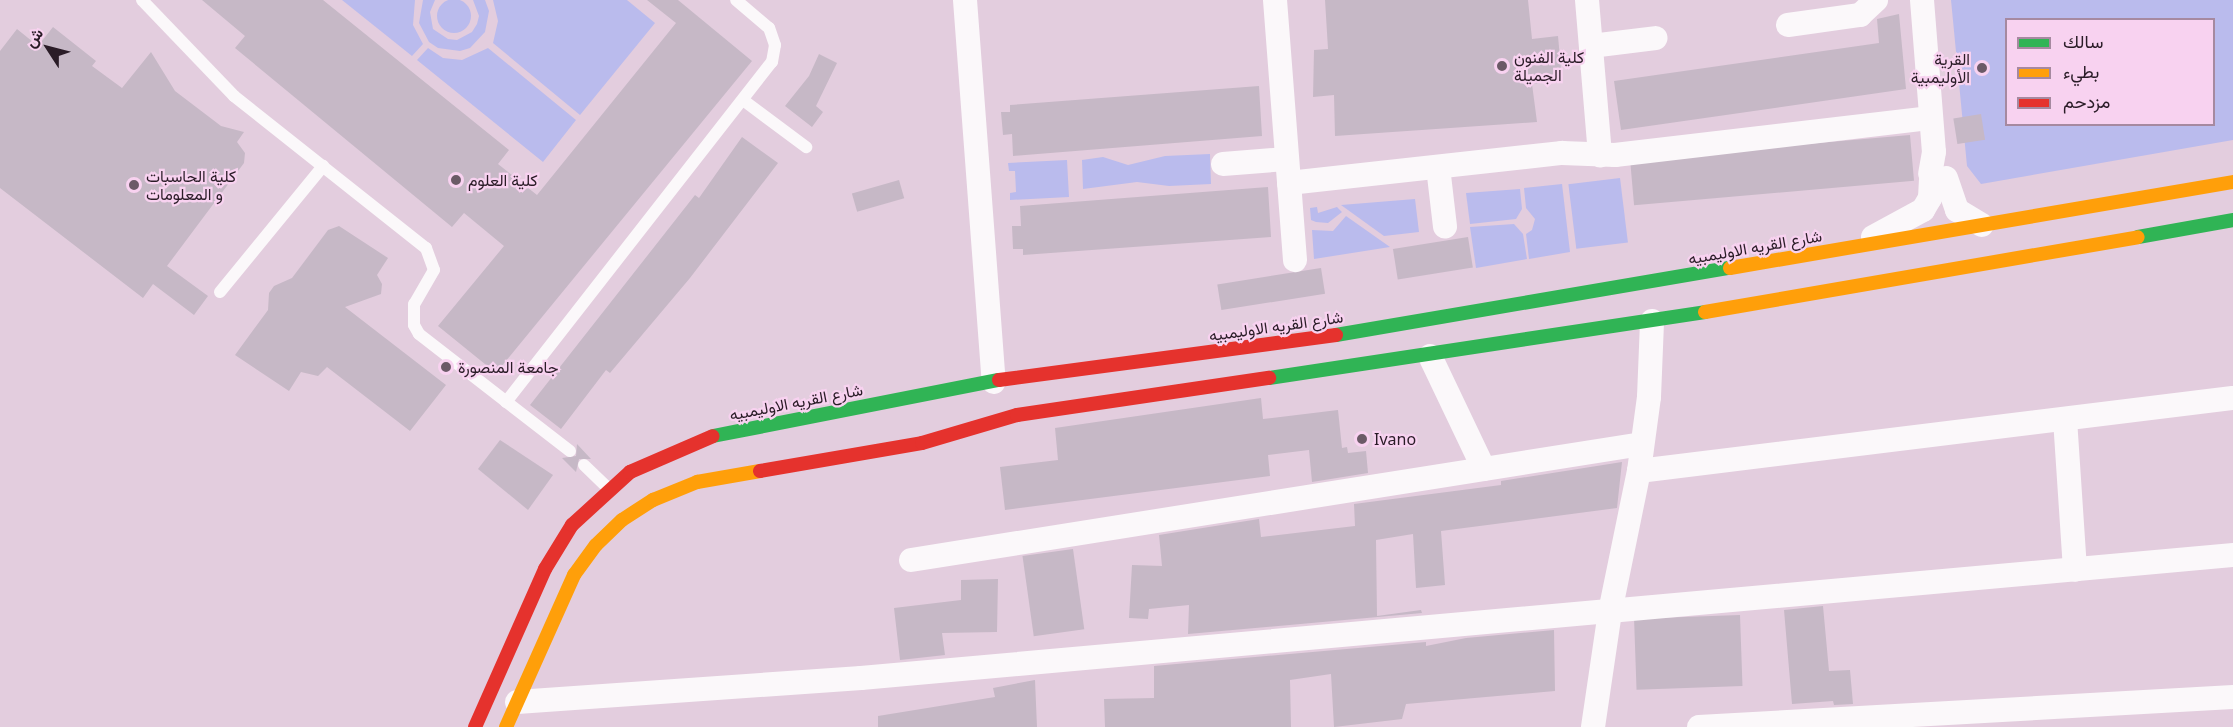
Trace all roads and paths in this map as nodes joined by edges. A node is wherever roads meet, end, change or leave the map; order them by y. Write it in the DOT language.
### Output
graph roads {
  1 [pos="142,0"];
  2 [pos="736,0"];
  3 [pos="966,0"];
  4 [pos="1275,0"];
  5 [pos="1587,0"];
  6 [pos="1876,0"];
  7 [pos="1922,0"];
  8 [pos="1788,25"];
  9 [pos="1656,38"];
  10 [pos="1591,46"];
  11 [pos="742,100"];
  12 [pos="1931,118"];
  13 [pos="806,147"];
  14 [pos="1600,155"];
  15 [pos="1287,159"];
  16 [pos="1223,164"];
  17 [pos="323,166"];
  18 [pos="1438,167"];
  19 [pos="1937,171"];
  20 [pos="2233,182"];
  21 [pos="1289,183"];
  22 [pos="2233,220"];
  23 [pos="1982,225"];
  24 [pos="1445,227"];
  25 [pos="1854,247"];
  26 [pos="1295,260"];
  27 [pos="220,292"];
  28 [pos="1652,321"];
  29 [pos="1349,350"];
  30 [pos="1430,356"];
  31 [pos="994,382"];
  32 [pos="2233,399"];
  33 [pos="506,402"];
  34 [pos="2065,419"];
  35 [pos="682,444"];
  36 [pos="1642,444"];
  37 [pos="570,451"];
  38 [pos="584,465"];
  39 [pos="1484,469"];
  40 [pos="1639,471"];
  41 [pos="697,482"];
  42 [pos="608,488"];
  43 [pos="2233,555"];
  44 [pos="912,560"];
  45 [pos="2075,570"];
  46 [pos="1610,612"];
  47 [pos="2233,697"];
  48 [pos="517,702"];
  49 [pos="475,727"];
  50 [pos="506,727"];
  51 [pos="1593,727"];
  52 [pos="1700,727"];
  1 -- 17 [label="lane"];
  2 -- 11 [label="lane"];
  3 -- 31 [label="street"];
  4 -- 15 [label="street"];
  5 -- 10 [label="street"];
  6 -- 8 [label="street"];
  7 -- 12 [label="street"];
  9 -- 10 [label="street"];
  10 -- 14 [label="street"];
  11 -- 13 [label="lane"];
  11 -- 33 [label="lane"];
  12 -- 14 [label="street"];
  12 -- 19 [label="street"];
  14 -- 18 [label="street"];
  15 -- 16 [label="street"];
  15 -- 21 [label="street"];
  17 -- 27 [label="lane"];
  17 -- 33 [label="lane"];
  18 -- 21 [label="street"];
  18 -- 24 [label="street"];
  19 -- 23 [label="street"];
  19 -- 25 [label="street"];
  20 -- 23 [label="main road, شارع القريه الاوليمبيه"];
  21 -- 26 [label="street"];
  22 -- 28 [label="main road, شارع القريه الاوليمبيه"];
  23 -- 25 [label="main road, شارع القريه الاوليمبيه"];
  25 -- 29 [label="main road, شارع القريه الاوليمبيه"];
  28 -- 30 [label="main road, شارع القريه الاوليمبيه"];
  28 -- 36 [label="street"];
  29 -- 30 [label="main road, شارع القريه الاوليمبيه"];
  29 -- 31 [label="main road, شارع القريه الاوليمبيه"];
  29 -- 41 [label="main road, شارع القريه الاوليمبيه"];
  30 -- 39 [label="street"];
  31 -- 35 [label="main road, شارع القريه الاوليمبيه"];
  32 -- 34 [label="street"];
  33 -- 37 [label="lane"];
  34 -- 40 [label="street"];
  34 -- 45 [label="street"];
  35 -- 41 [label="main road"];
  35 -- 42 [label="main road, شارع القريه الاوليمبيه"];
  36 -- 39 [label="street"];
  36 -- 40 [label="street"];
  38 -- 42 [label="lane"];
  39 -- 44 [label="street"];
  40 -- 46 [label="street"];
  41 -- 48 [label="main road, شارع القريه الاوليمبيه"];
  42 -- 49 [label="main road, شارع القريه الاوليمبيه"];
  43 -- 45 [label="street"];
  45 -- 46 [label="street"];
  46 -- 48 [label="street"];
  46 -- 51 [label="street"];
  47 -- 52 [label="street"];
  48 -- 50 [label="main road, شارع القريه الاوليمبيه"];
}
